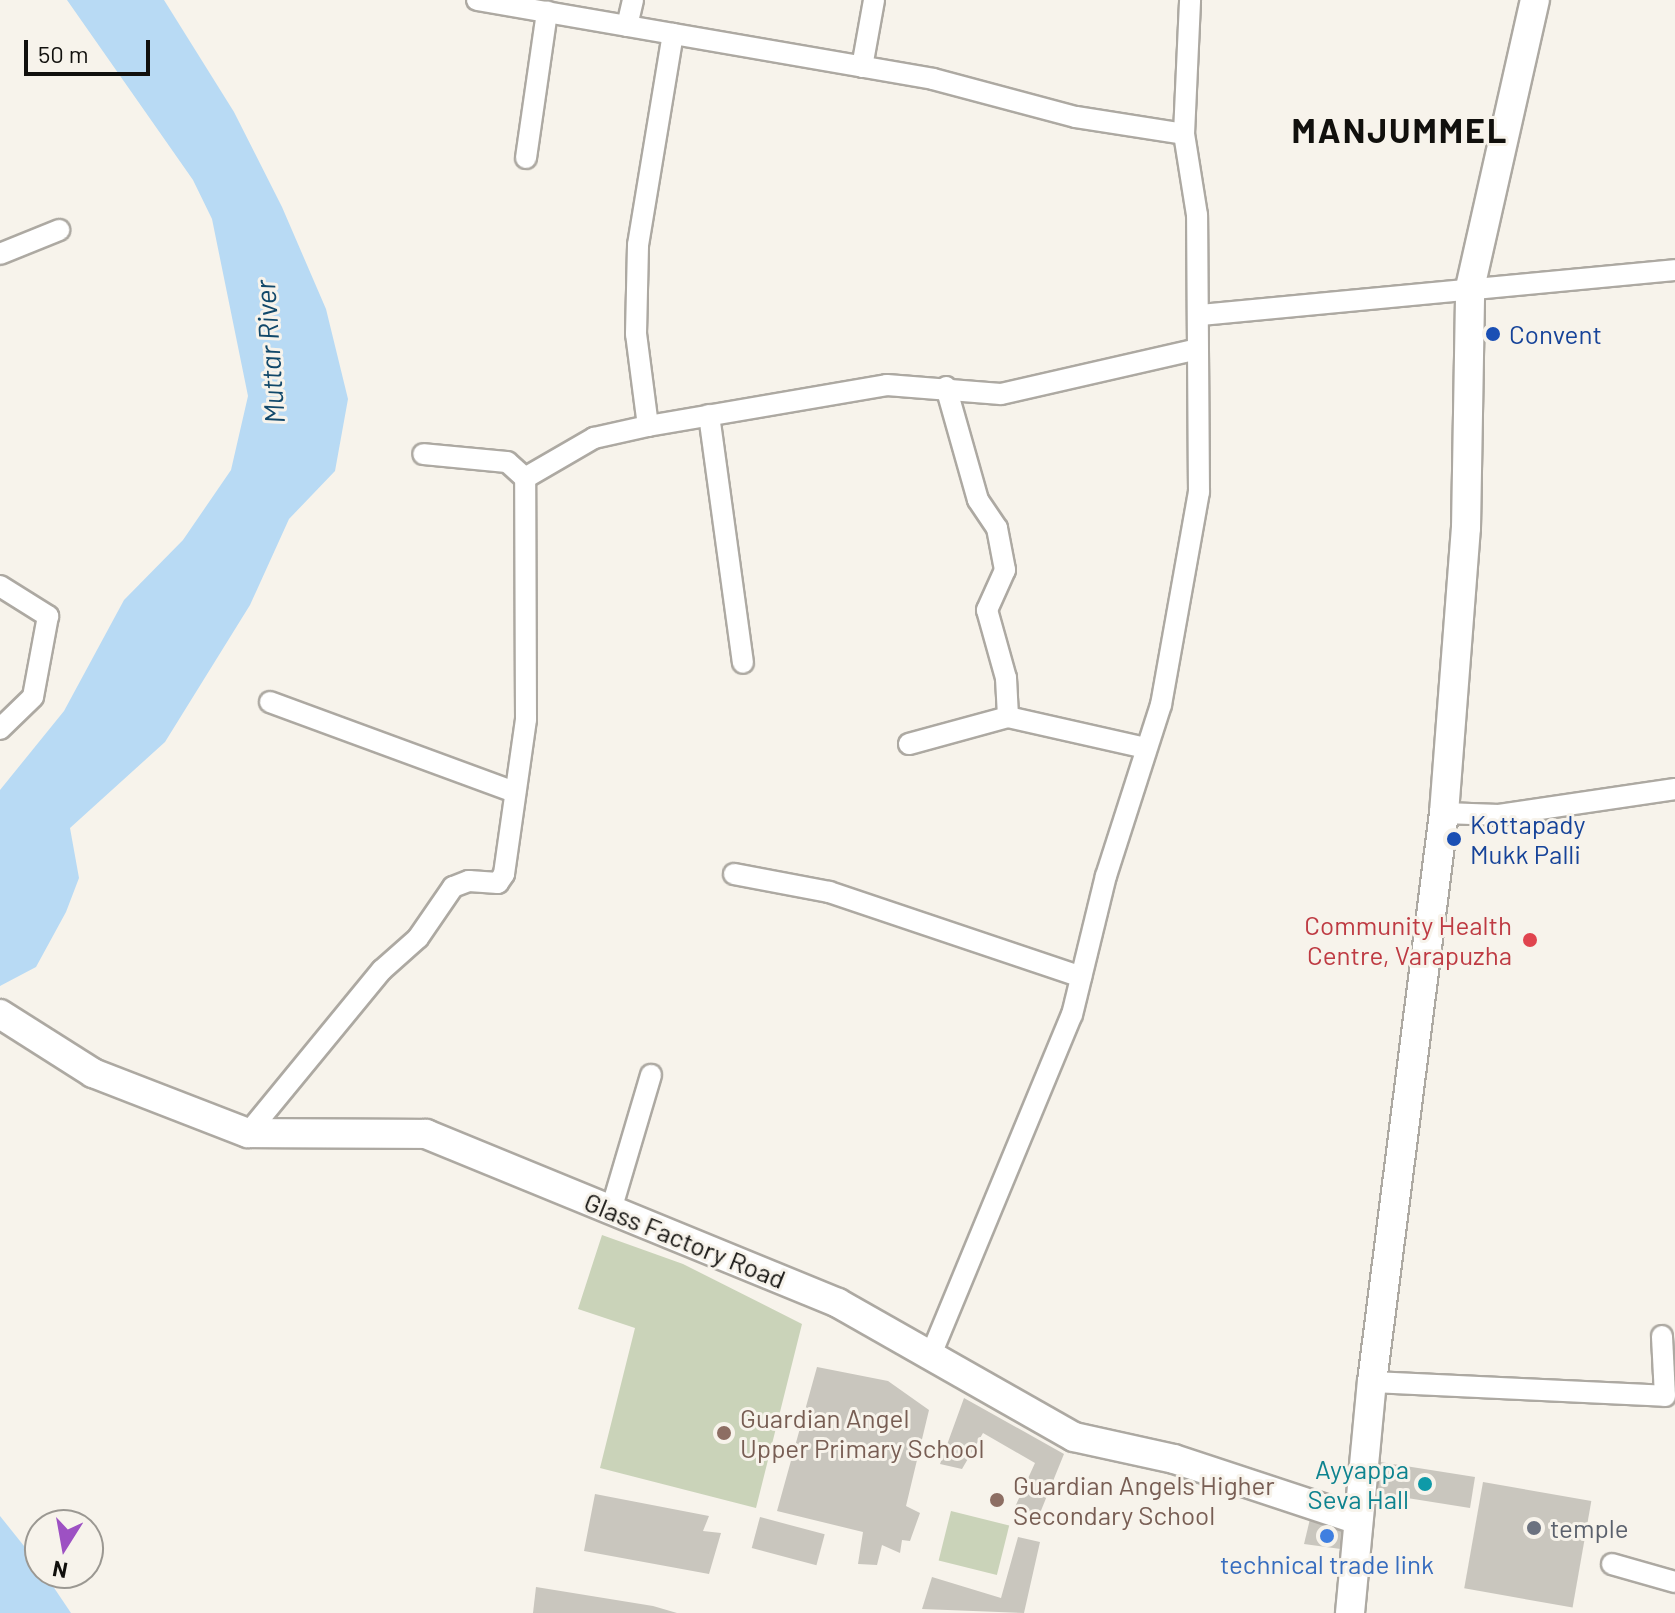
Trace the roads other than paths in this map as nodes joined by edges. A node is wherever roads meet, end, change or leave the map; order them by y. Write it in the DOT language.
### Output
graph roads {
  1 [pos="477,0"];
  2 [pos="633,0"];
  3 [pos="874,0"];
  4 [pos="1190,0"];
  5 [pos="1535,0"];
  6 [pos="547,12"];
  7 [pos="627,26"];
  8 [pos="673,34"];
  9 [pos="862,67"];
  10 [pos="1184,134"];
  11 [pos="526,158"];
  12 [pos="59,230"];
  13 [pos="0,254"];
  14 [pos="1675,270"];
  15 [pos="1470,288"];
  16 [pos="1200,315"];
  17 [pos="1197,349"];
  18 [pos="946,387"];
  19 [pos="709,415"];
  20 [pos="648,426"];
  21 [pos="423,454"];
  22 [pos="525,478"];
  23 [pos="0,586"];
  24 [pos="743,663"];
  25 [pos="270,702"];
  26 [pos="1008,717"];
  27 [pos="0,729"];
  28 [pos="909,744"];
  29 [pos="1146,748"];
  30 [pos="1675,789"];
  31 [pos="515,792"];
  32 [pos="1444,813"];
  33 [pos="734,874"];
  34 [pos="1081,977"];
  35 [pos="0,1014"];
  36 [pos="651,1075"];
  37 [pos="248,1133"];
  38 [pos="611,1210"];
  39 [pos="1662,1336"];
  40 [pos="930,1357"];
  41 [pos="1372,1382"];
  42 [pos="1358,1520"];
  43 [pos="1612,1564"];
  44 [pos="1675,1582"];
  45 [pos="1350,1613"];
  1 -- 6 [label="street"];
  2 -- 7 [label="street"];
  3 -- 9 [label="street"];
  4 -- 10 [label="street"];
  5 -- 15 [label="main road"];
  6 -- 7 [label="street"];
  6 -- 11 [label="street"];
  7 -- 8 [label="street"];
  8 -- 9 [label="street"];
  8 -- 20 [label="street"];
  9 -- 10 [label="street"];
  10 -- 16 [label="street"];
  12 -- 13 [label="street"];
  14 -- 15 [label="street"];
  15 -- 16 [label="street"];
  15 -- 32 [label="main road"];
  16 -- 17 [label="street"];
  17 -- 18 [label="street"];
  17 -- 29 [label="street"];
  18 -- 19 [label="street"];
  18 -- 26 [label="street"];
  19 -- 20 [label="street"];
  19 -- 24 [label="street"];
  20 -- 22 [label="street"];
  21 -- 22 [label="street"];
  22 -- 31 [label="street"];
  23 -- 27 [label="street"];
  25 -- 31 [label="street"];
  26 -- 28 [label="street"];
  26 -- 29 [label="street"];
  29 -- 34 [label="street"];
  30 -- 32 [label="street"];
  31 -- 37 [label="street"];
  32 -- 41 [label="main road"];
  33 -- 34 [label="street"];
  34 -- 40 [label="street"];
  35 -- 37 [label="main road, Glass Factory Road"];
  36 -- 38 [label="street"];
  37 -- 38 [label="main road, Glass Factory Road"];
  38 -- 40 [label="main road, Glass Factory Road"];
  39 -- 41 [label="street"];
  40 -- 42 [label="main road, Glass Factory Road"];
  41 -- 42 [label="main road"];
  42 -- 45 [label="main road"];
  43 -- 44 [label="street"];
}
